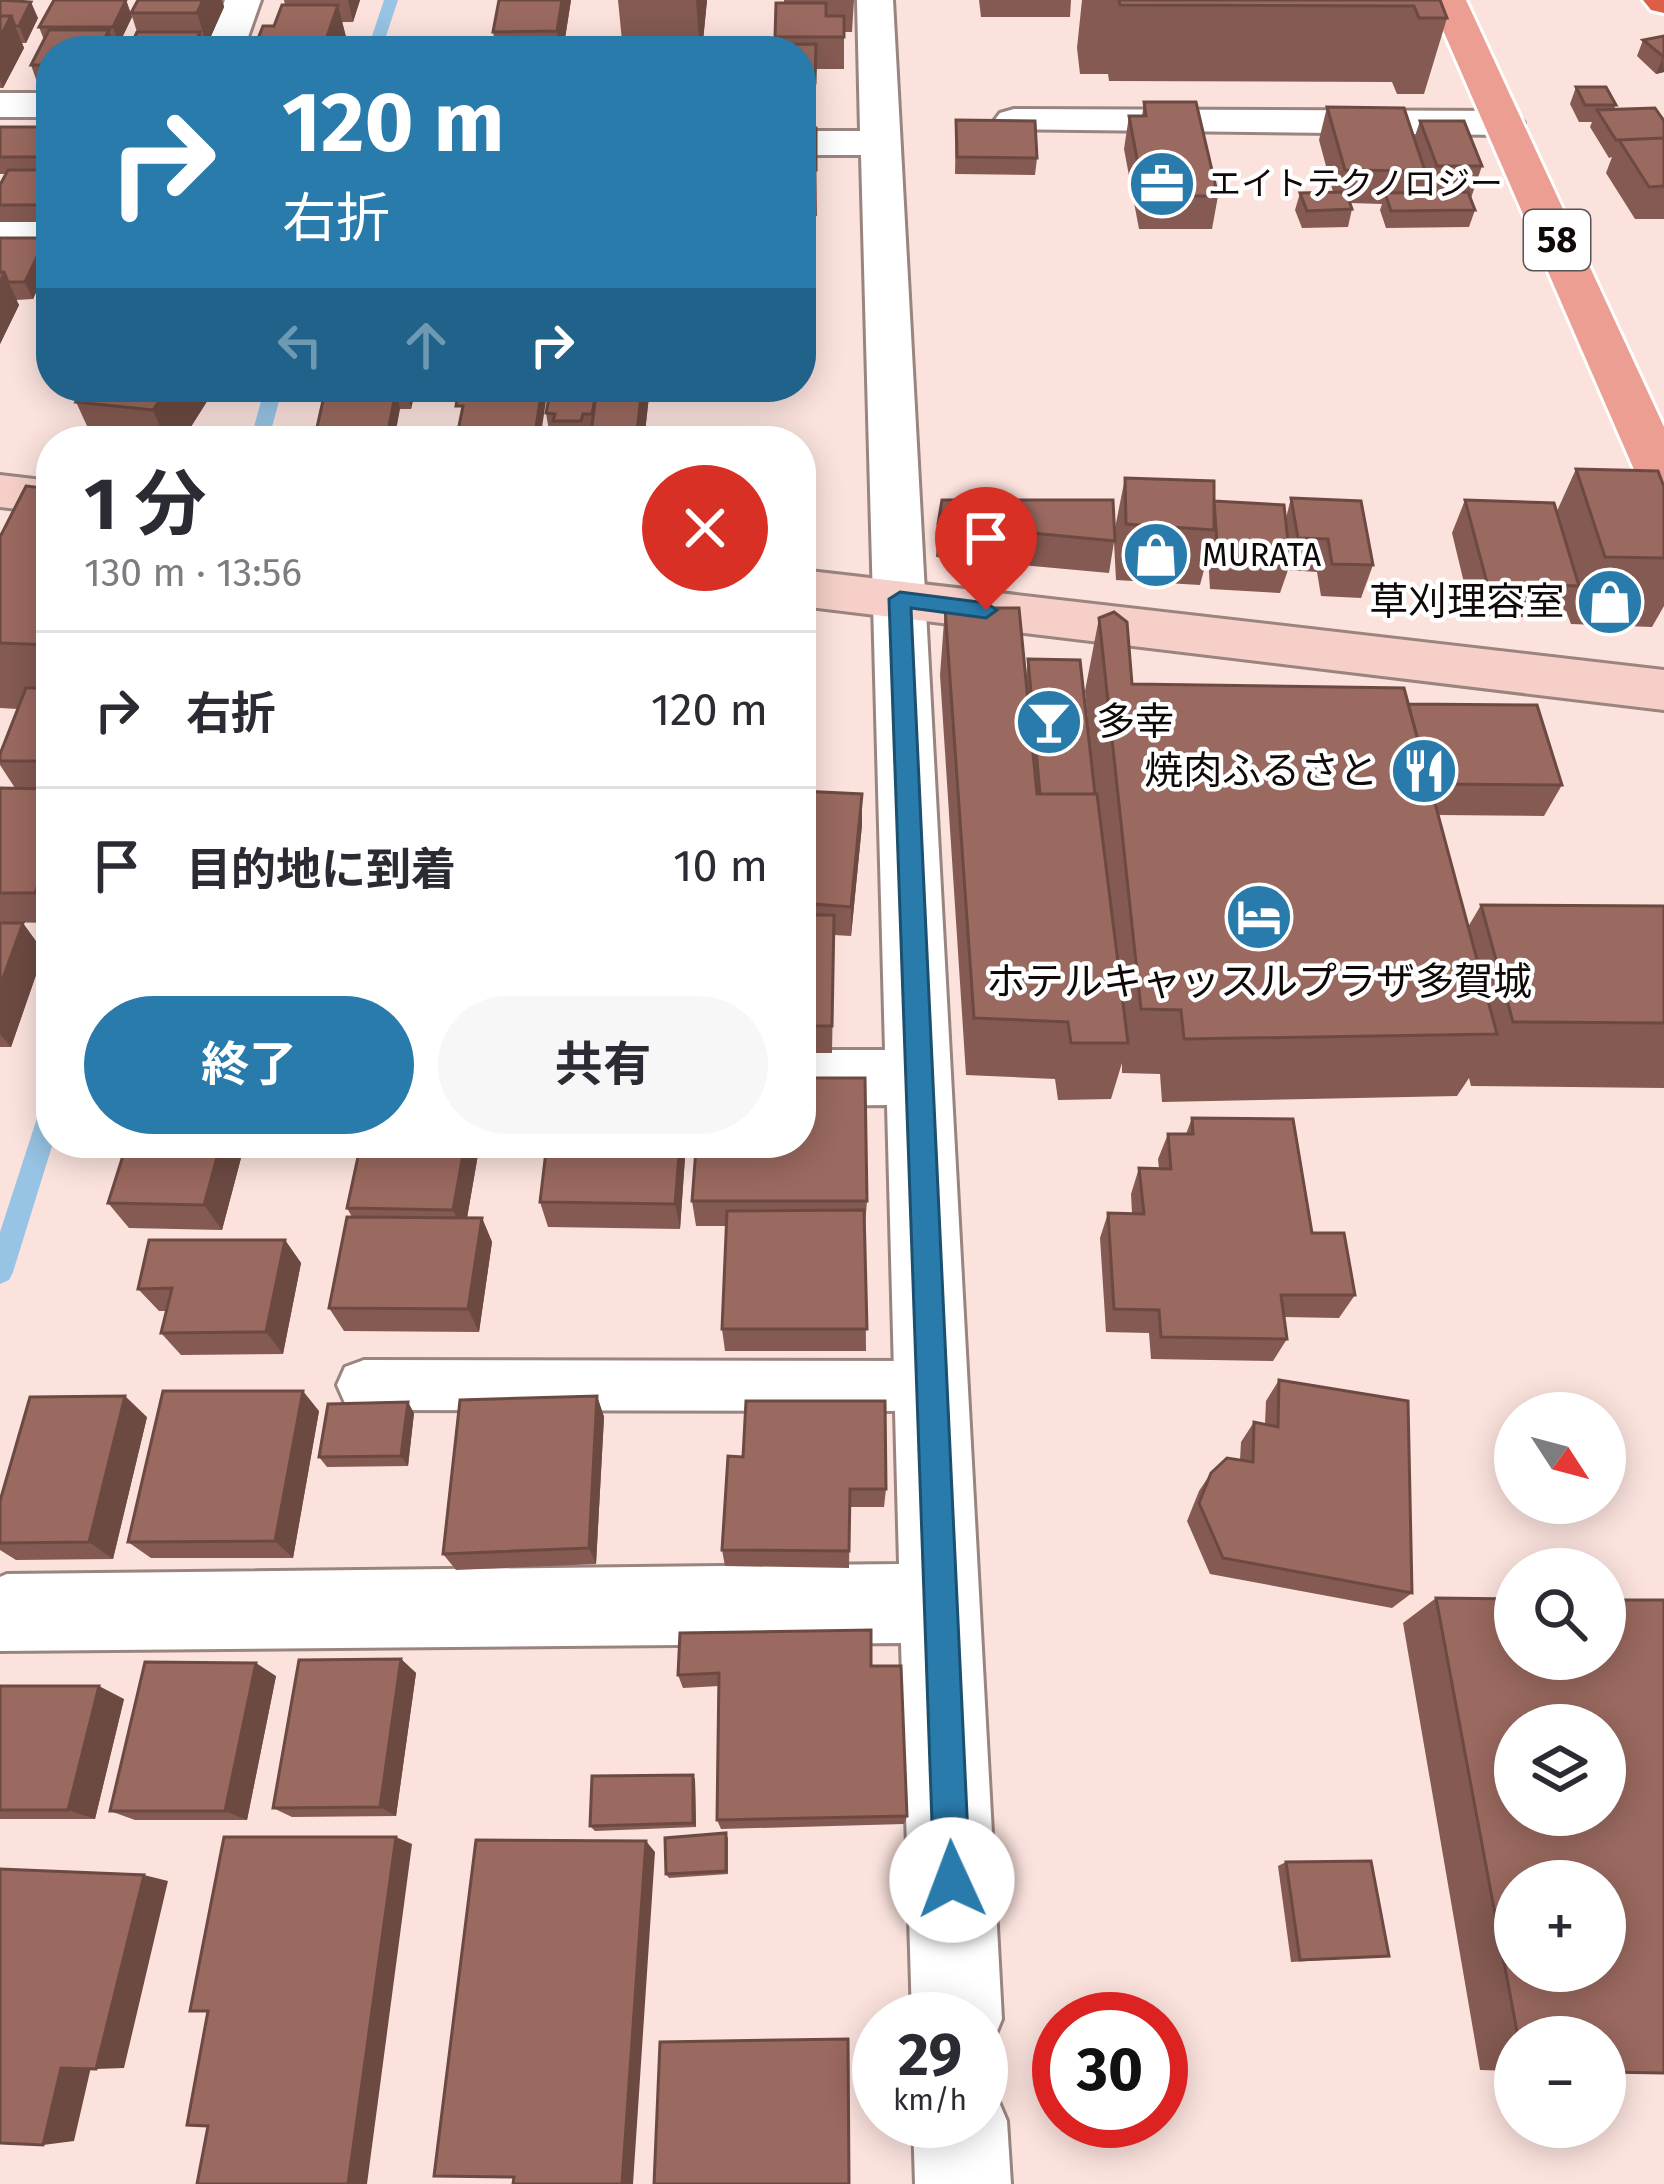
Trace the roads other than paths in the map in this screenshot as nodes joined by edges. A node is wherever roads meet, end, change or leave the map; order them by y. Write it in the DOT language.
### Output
graph roads {
  1 [pos="243,0"];
  2 [pos="875,0"];
  3 [pos="1448,0"];
  4 [pos="230,36"];
  5 [pos="36,105"];
  6 [pos="0,106"];
  7 [pos="1014,122"];
  8 [pos="1504,123"];
  9 [pos="816,143"];
  10 [pos="879,143"];
  11 [pos="0,235"];
  12 [pos="36,235"];
  13 [pos="1654,436"];
  14 [pos="1664,482"];
  15 [pos="0,491"];
  16 [pos="36,495"];
  17 [pos="816,590"];
  18 [pos="900,599"];
  19 [pos="1664,690"];
  20 [pos="920,1077"];
  21 [pos="816,1078"];
  22 [pos="364,1385"];
  23 [pos="932,1386"];
  24 [pos="941,1603"];
  25 [pos="7,1614"];
  26 [pos="956,1992"];
  27 [pos="962,2148"];
  28 [pos="963,2184"];
  1 -- 4 [label="street"];
  2 -- 10 [label="street"];
  3 -- 8 [label="main road, 58"];
  5 -- 6 [label="street"];
  7 -- 8 [label="street"];
  8 -- 13 [label="main road, 58"];
  9 -- 10 [label="street"];
  10 -- 18 [label="street"];
  11 -- 12 [label="street"];
  13 -- 14 [label="main road, 58"];
  15 -- 16 [label="street"];
  17 -- 18 [label="street"];
  18 -- 19 [label="street"];
  18 -- 20 [label="street"];
  20 -- 21 [label="street"];
  20 -- 23 [label="street"];
  22 -- 23 [label="lane"];
  23 -- 24 [label="street"];
  24 -- 25 [label="street"];
  24 -- 26 [label="street"];
  27 -- 28 [label="street"];
}
